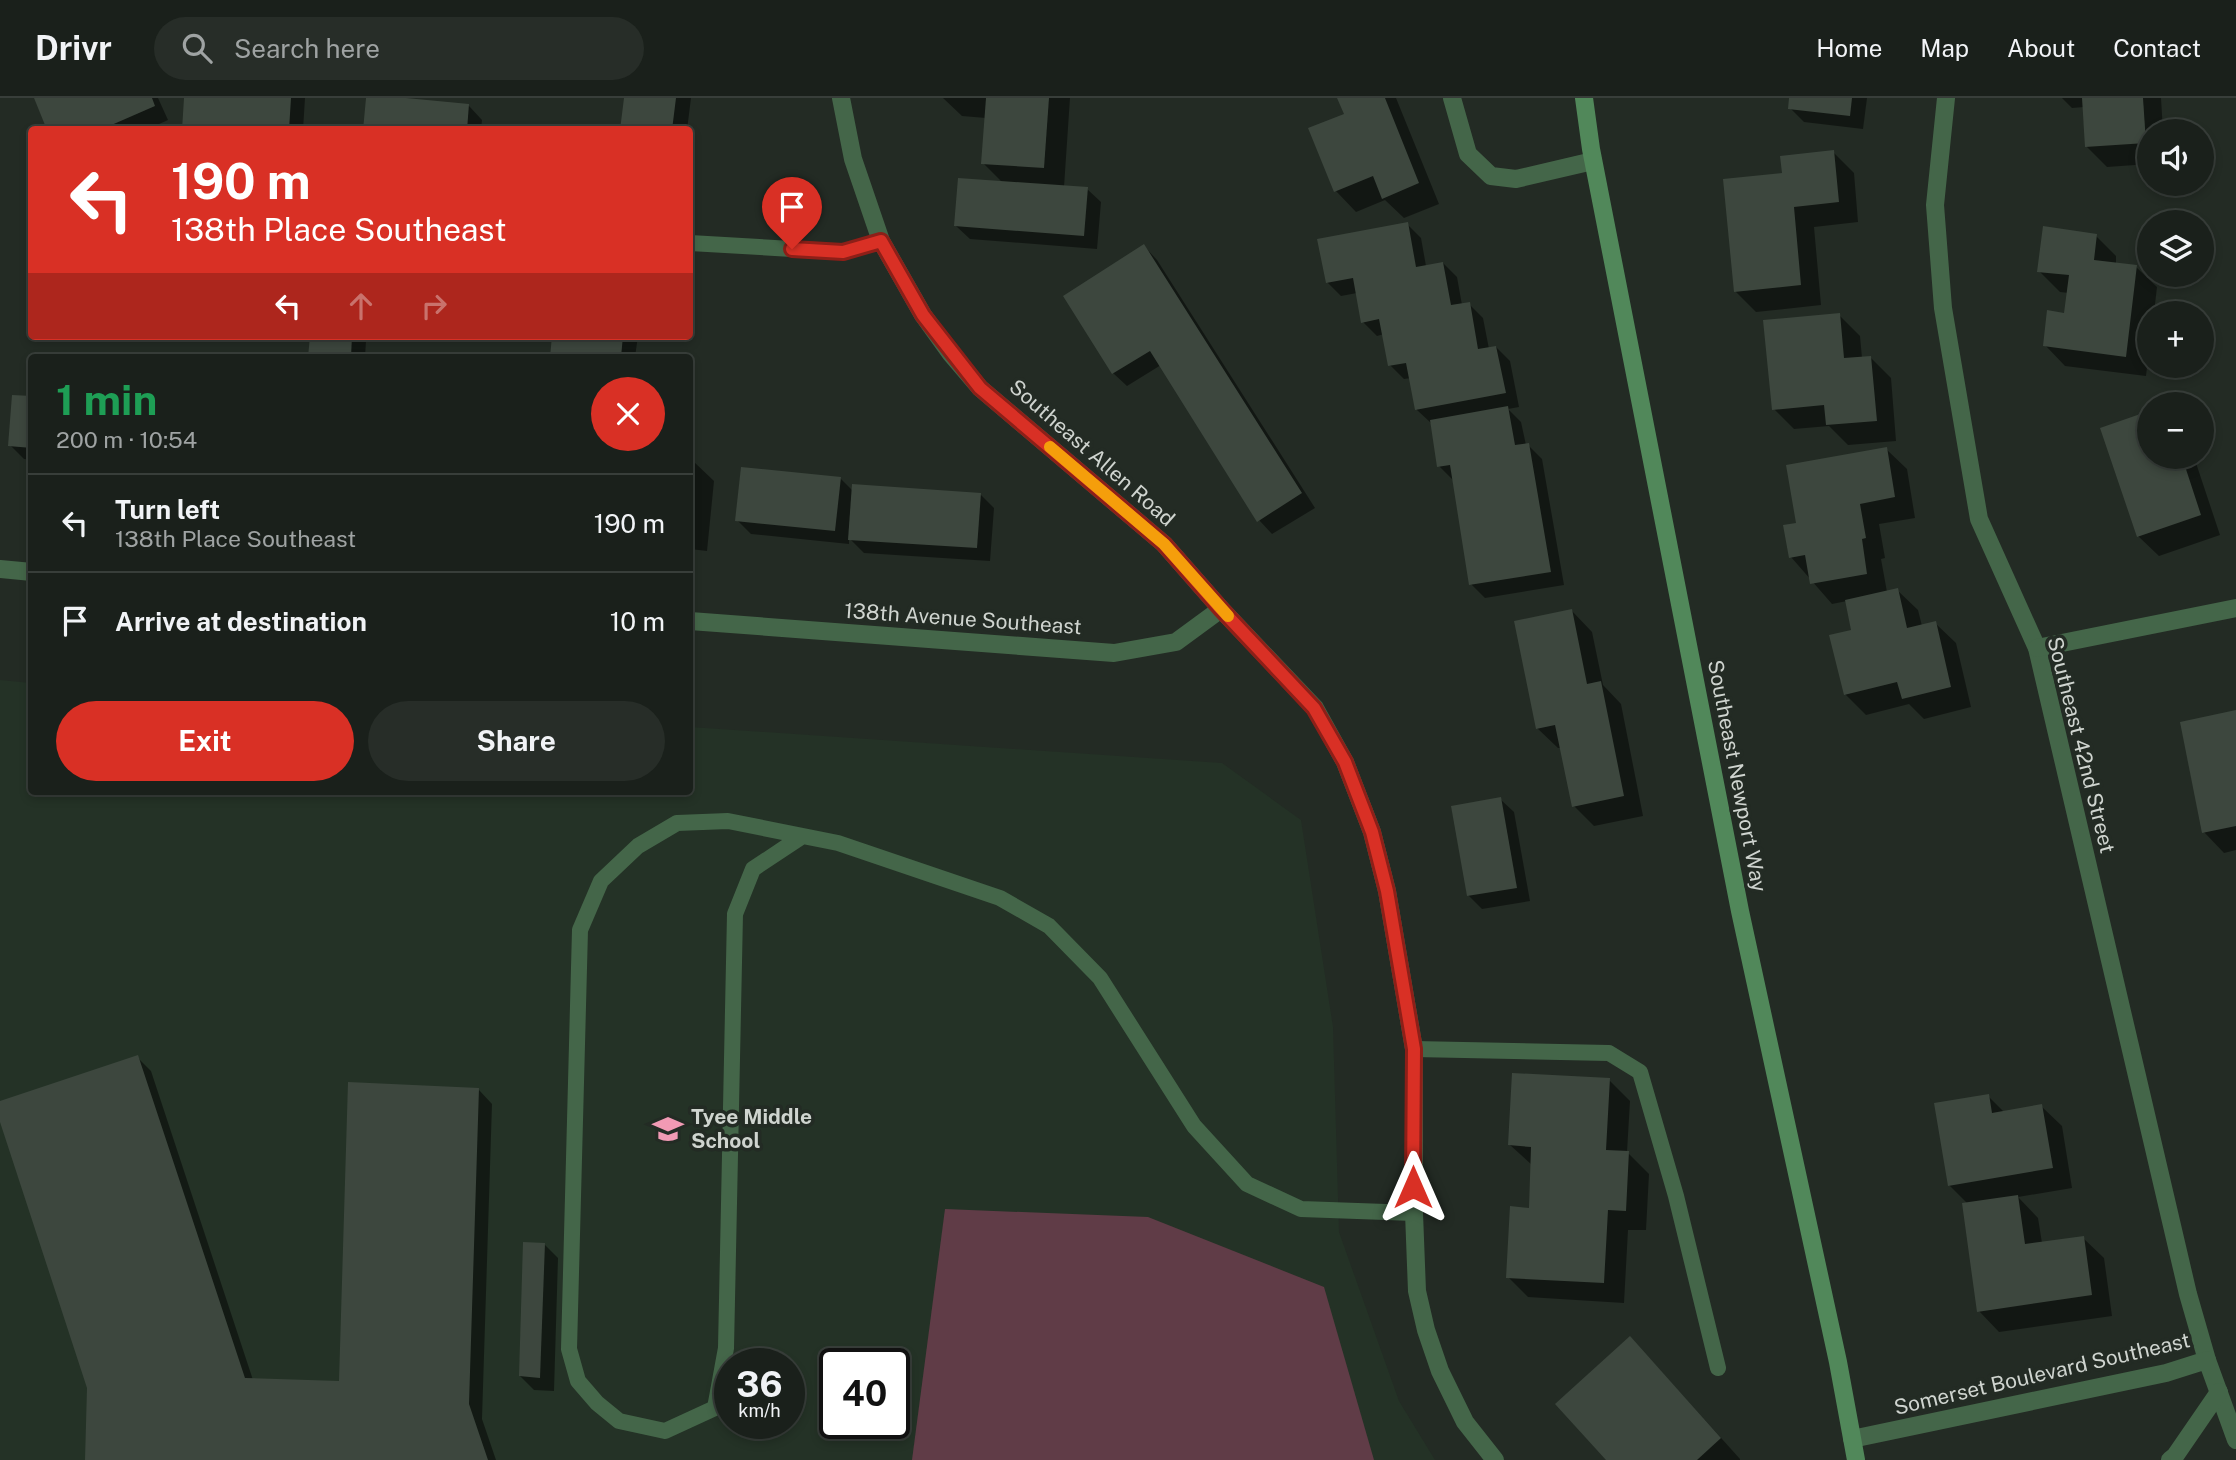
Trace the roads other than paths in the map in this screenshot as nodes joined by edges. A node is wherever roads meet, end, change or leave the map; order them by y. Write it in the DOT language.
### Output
graph roads {
  1 [pos="841,98"];
  2 [pos="1451,98"];
  3 [pos="1584,98"];
  4 [pos="1945,98"];
  5 [pos="1594,161"];
  6 [pos="881,241"];
  7 [pos="693,243"];
  8 [pos="0,569"];
  9 [pos="28,572"];
  10 [pos="2236,608"];
  11 [pos="1221,609"];
  12 [pos="693,621"];
  13 [pos="2036,648"];
  14 [pos="801,837"];
  15 [pos="1414,1049"];
  16 [pos="1414,1213"];
  17 [pos="2207,1360"];
  18 [pos="1718,1368"];
  19 [pos="2219,1392"];
  20 [pos="1852,1439"];
  21 [pos="2236,1440"];
  22 [pos="1495,1460"];
  23 [pos="1856,1460"];
  24 [pos="2170,1460"];
  1 -- 6 [label="street, Southeast Allen Road"];
  2 -- 5 [label="street"];
  3 -- 5 [label="main road, Southeast Newport Way"];
  4 -- 13 [label="street, Southeast 42nd Street"];
  5 -- 20 [label="main road, Southeast Newport Way"];
  6 -- 7 [label="lane"];
  6 -- 11 [label="street, Southeast Allen Road"];
  8 -- 9 [label="street"];
  10 -- 13 [label="street"];
  11 -- 12 [label="street, 138th Avenue Southeast"];
  11 -- 15 [label="street, Southeast Allen Road"];
  13 -- 17 [label="street, Southeast 42nd Street"];
  14 -- 14 [label="lane"];
  14 -- 16 [label="lane"];
  15 -- 16 [label="street, Southeast Allen Road"];
  15 -- 18 [label="lane"];
  16 -- 22 [label="street, Southeast Allen Road"];
  17 -- 19 [label="street, Somerset Boulevard Southeast"];
  17 -- 20 [label="street, Somerset Boulevard Southeast"];
  19 -- 21 [label="street, Somerset Boulevard Southeast"];
  19 -- 24 [label="street"];
  20 -- 23 [label="main road, Southeast Newport Way"];
}
